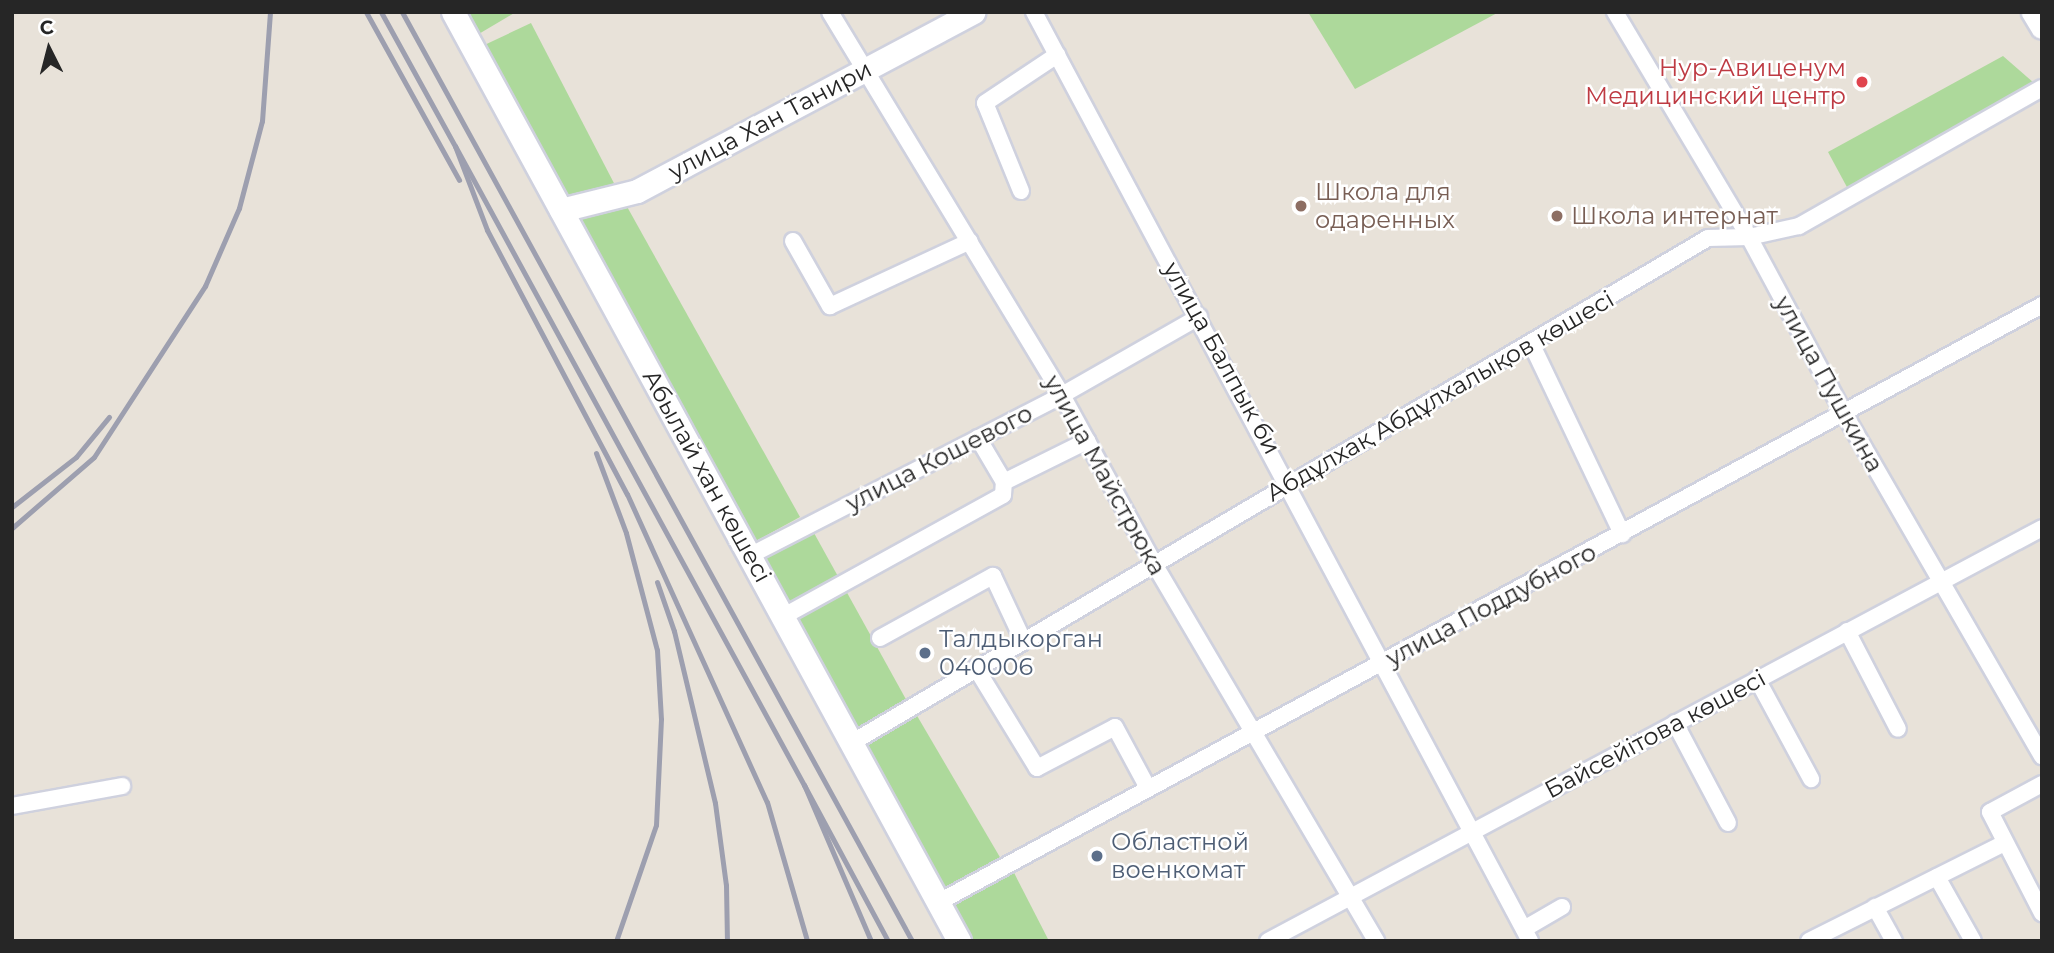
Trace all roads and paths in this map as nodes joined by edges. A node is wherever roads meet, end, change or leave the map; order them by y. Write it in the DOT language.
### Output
graph roads {
  1 [pos="453,12"];
  2 [pos="830,12"];
  3 [pos="973,12"];
  4 [pos="1034,12"];
  5 [pos="1615,12"];
  6 [pos="2033,12"];
  7 [pos="2042,27"];
  8 [pos="1057,55"];
  9 [pos="866,69"];
  10 [pos="2042,88"];
  11 [pos="1021,191"];
  12 [pos="561,210"];
  13 [pos="1749,237"];
  14 [pos="793,241"];
  15 [pos="970,241"];
  16 [pos="2042,305"];
  17 [pos="1199,317"];
  18 [pos="1531,343"];
  19 [pos="1062,395"];
  20 [pos="1844,415"];
  21 [pos="978,438"];
  22 [pos="1087,441"];
  23 [pos="1004,482"];
  24 [pos="1290,484"];
  25 [pos="2042,527"];
  26 [pos="1622,534"];
  27 [pos="751,555"];
  28 [pos="1153,562"];
  29 [pos="1941,581"];
  30 [pos="784,616"];
  31 [pos="1847,631"];
  32 [pos="880,638"];
  33 [pos="1023,640"];
  34 [pos="1384,662"];
  35 [pos="976,668"];
  36 [pos="1757,679"];
  37 [pos="1675,723"];
  38 [pos="1898,729"];
  39 [pos="1253,732"];
  40 [pos="853,742"];
  41 [pos="2042,756"];
  42 [pos="1811,779"];
  43 [pos="2042,784"];
  44 [pos="122,786"];
  45 [pos="1148,789"];
  46 [pos="12,806"];
  47 [pos="1728,823"];
  48 [pos="1473,831"];
  49 [pos="2006,843"];
  50 [pos="1937,877"];
  51 [pos="1350,897"];
  52 [pos="939,902"];
  53 [pos="1562,907"];
  54 [pos="1875,907"];
  55 [pos="2042,913"];
  56 [pos="1527,935"];
  57 [pos="959,941"];
  58 [pos="1268,941"];
  59 [pos="1376,941"];
  60 [pos="1809,941"];
  61 [pos="1894,941"];
  62 [pos="1973,941"];
  1 -- 12 [label="main road, Абылай хан көшесі"];
  2 -- 9 [label="street, улица Майстрюка"];
  3 -- 9 [label="main road, улица Хан Танири"];
  4 -- 8 [label="street, улица Балпык би"];
  5 -- 13 [label="street, улица Пушкина"];
  6 -- 7 [label="main road"];
  8 -- 11 [label="street"];
  8 -- 17 [label="street, улица Балпык би"];
  9 -- 12 [label="main road, улица Хан Танири"];
  9 -- 15 [label="street, улица Майстрюка"];
  10 -- 13 [label="street, Абдұлхақ Абдұлхалықов көшесі"];
  12 -- 27 [label="main road, Абылай хан көшесі"];
  13 -- 18 [label="street, Абдұлхақ Абдұлхалықов көшесі"];
  13 -- 20 [label="street, улица Пушкина"];
  14 -- 15 [label="street"];
  15 -- 19 [label="street, улица Майстрюка"];
  16 -- 20 [label="street, улица Поддубного"];
  17 -- 19 [label="street, улица Кошевого"];
  17 -- 24 [label="street, улица Балпык би"];
  18 -- 24 [label="street, Абдұлхақ Абдұлхалықов көшесі"];
  18 -- 26 [label="street"];
  19 -- 21 [label="street, улица Кошевого"];
  19 -- 22 [label="street, улица Майстрюка"];
  20 -- 26 [label="street, улица Поддубного"];
  20 -- 29 [label="street, улица Пушкина"];
  21 -- 23 [label="street"];
  21 -- 27 [label="street, улица Кошевого"];
  22 -- 23 [label="street"];
  22 -- 28 [label="street, улица Майстрюка"];
  23 -- 30 [label="street"];
  24 -- 28 [label="street, Абдұлхақ Абдұлхалықов көшесі"];
  24 -- 34 [label="street, улица Балпык би"];
  25 -- 29 [label="street, Байсейітова көшесі"];
  26 -- 34 [label="street, улица Поддубного"];
  27 -- 30 [label="main road, Абылай хан көшесі"];
  28 -- 33 [label="street, Абдұлхақ Абдұлхалықов көшесі"];
  28 -- 39 [label="street, улица Майстрюка"];
  29 -- 31 [label="street, Байсейітова көшесі"];
  29 -- 41 [label="street, улица Пушкина"];
  30 -- 40 [label="main road, Абылай хан көшесі"];
  31 -- 36 [label="street, Байсейітова көшесі"];
  31 -- 38 [label="street"];
  32 -- 33 [label="street"];
  33 -- 35 [label="street, Абдұлхақ Абдұлхалықов көшесі"];
  34 -- 39 [label="street, улица Поддубного"];
  34 -- 48 [label="street, улица Балпык би"];
  35 -- 40 [label="street, Абдұлхақ Абдұлхалықов көшесі"];
  35 -- 45 [label="street"];
  36 -- 37 [label="street, Байсейітова көшесі"];
  36 -- 42 [label="street"];
  37 -- 47 [label="street"];
  37 -- 48 [label="street, Байсейітова көшесі"];
  39 -- 45 [label="street, улица Поддубного"];
  39 -- 51 [label="street, улица Майстрюка"];
  40 -- 52 [label="main road, Абылай хан көшесі"];
  43 -- 49 [label="street"];
  44 -- 46 [label="street"];
  45 -- 52 [label="street, улица Поддубного"];
  48 -- 51 [label="street, Байсейітова көшесі"];
  48 -- 56 [label="street, улица Балпык би"];
  49 -- 50 [label="street"];
  49 -- 55 [label="street"];
  50 -- 54 [label="street"];
  50 -- 62 [label="street"];
  51 -- 58 [label="street, Байсейітова көшесі"];
  51 -- 59 [label="street, улица Майстрюка"];
  52 -- 57 [label="main road, Абылай хан көшесі"];
  53 -- 56 [label="street, улица Балпык би"];
  54 -- 60 [label="street"];
  54 -- 61 [label="street"];
}
